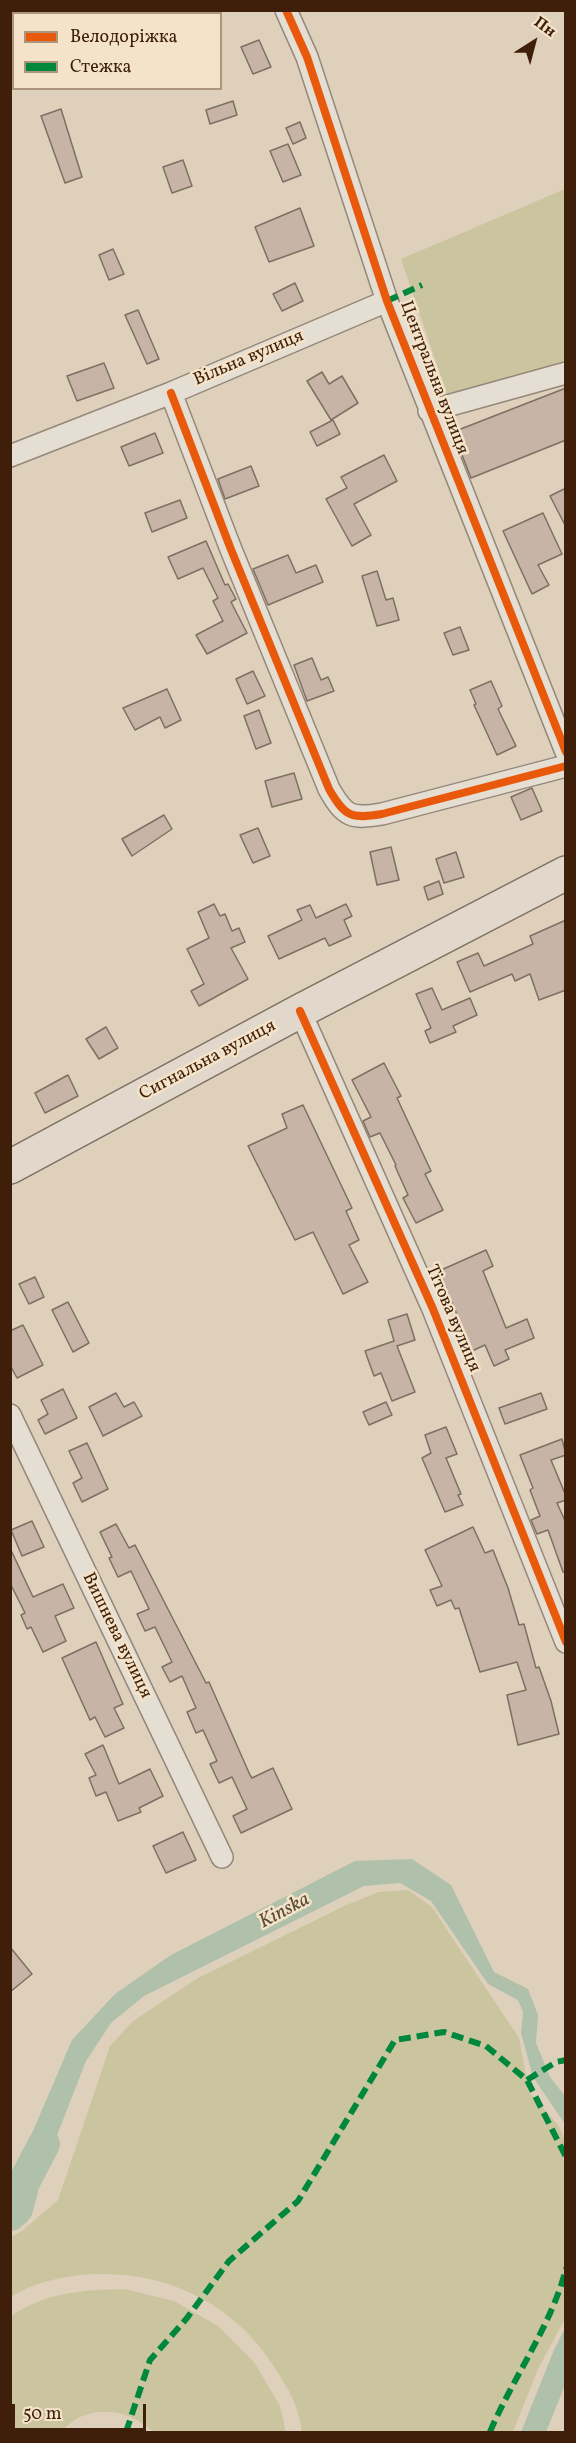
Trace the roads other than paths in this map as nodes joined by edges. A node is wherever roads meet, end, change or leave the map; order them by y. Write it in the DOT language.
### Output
graph roads {
  1 [pos="286,10"];
  2 [pos="387,301"];
  3 [pos="566,373"];
  4 [pos="171,393"];
  5 [pos="429,411"];
  6 [pos="10,456"];
  7 [pos="566,752"];
  8 [pos="566,766"];
  9 [pos="566,873"];
  10 [pos="300,1011"];
  11 [pos="10,1167"];
  12 [pos="10,1415"];
  13 [pos="566,1642"];
  14 [pos="222,1857"];
  1 -- 2 [label="street, Центральна вулиця"];
  2 -- 4 [label="street, Вільна вулиця"];
  2 -- 5 [label="street, Центральна вулиця"];
  3 -- 5 [label="street"];
  4 -- 6 [label="street, Вільна вулиця"];
  4 -- 8 [label="street"];
  5 -- 7 [label="street, Центральна вулиця"];
  9 -- 10 [label="main road, Сигнальна вулиця"];
  10 -- 11 [label="main road, Сигнальна вулиця"];
  10 -- 13 [label="street, Тітова вулиця"];
  12 -- 14 [label="street, Вишнева вулиця"];
}
